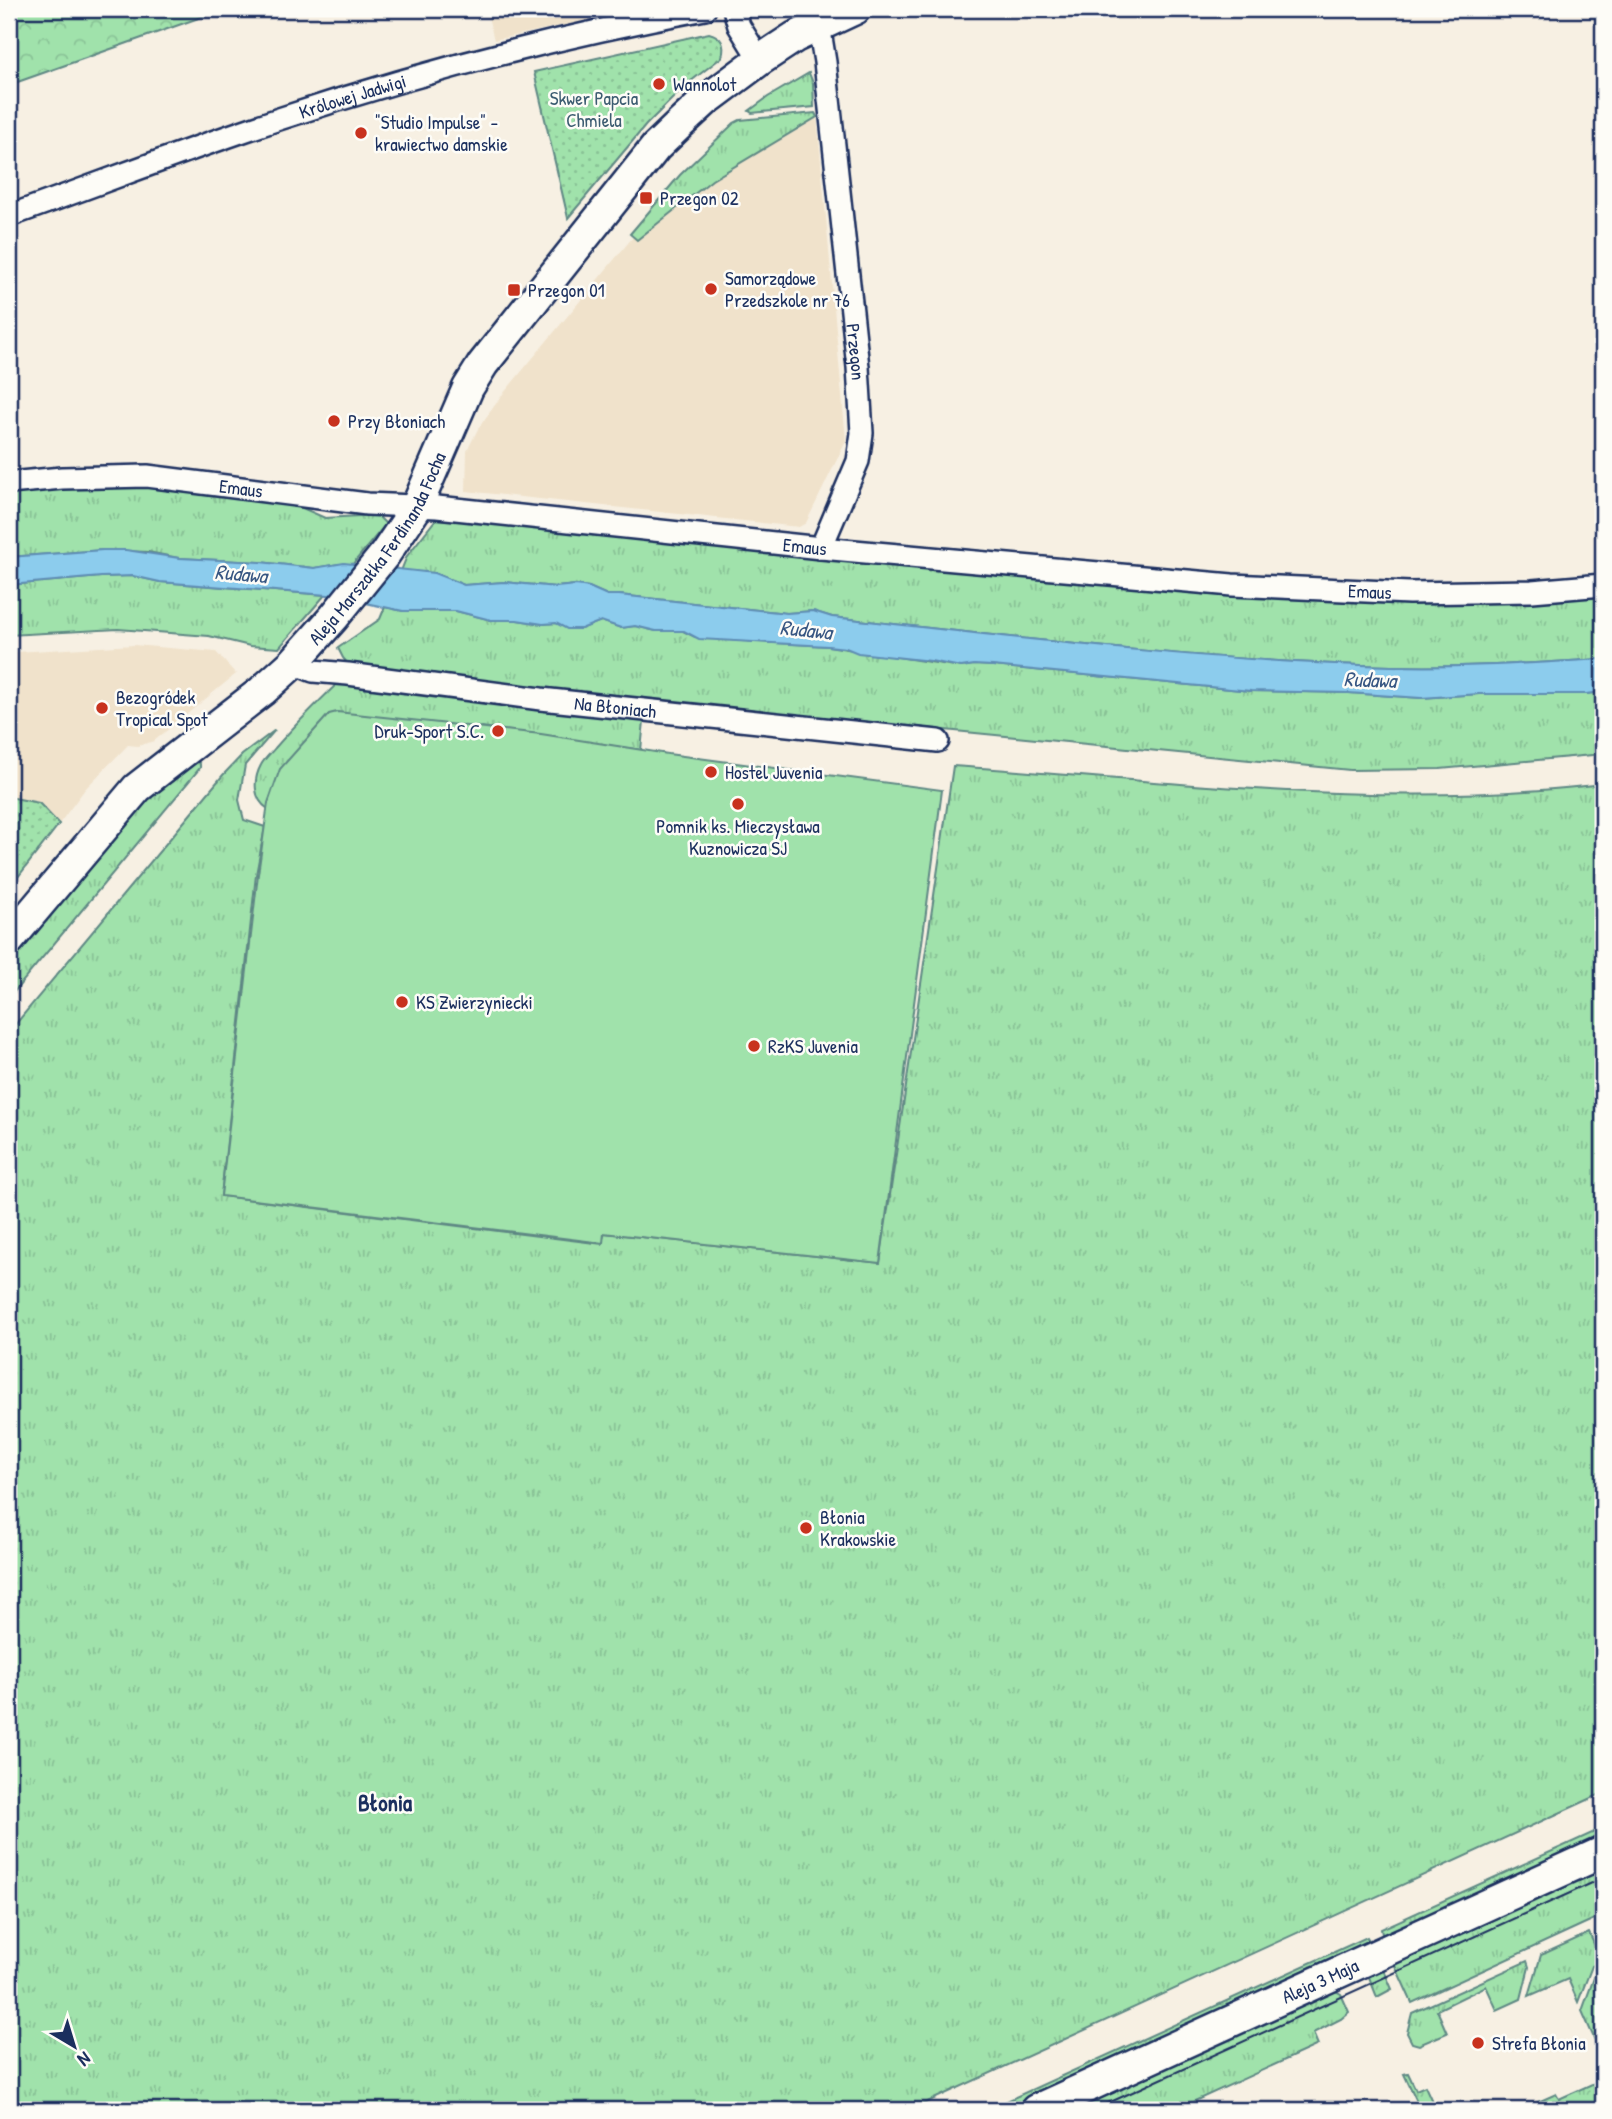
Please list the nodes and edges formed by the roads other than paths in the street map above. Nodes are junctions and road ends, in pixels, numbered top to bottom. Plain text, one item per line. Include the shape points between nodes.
1 (705, 9) edge
2 (734, 9) edge
3 (855, 9) edge
4 (819, 25) junction
5 (760, 60) junction
6 (9, 216) edge
7 (9, 483) edge
8 (416, 508) junction
9 (821, 548) junction
10 (1603, 585) edge
11 (293, 663) junction
12 (938, 741) dead end
13 (9, 940) edge
14 (1603, 1852) edge
15 (1036, 2110) edge

1 - 6 street, Królowej Jadwigi via 423,74 276,120
2 - 5 street
3 - 4 street
4 - 5 street
4 - 9 street, Przegon via 862,433 858,460
5 - 8 street, Aleja Marszałka Ferdinanda Focha via 705,101 656,147 500,341 468,388
7 - 8 street, Emaus via 147,476
8 - 9 street, Emaus
8 - 11 street, Aleja Marszałka Ferdinanda Focha via 385,554
9 - 10 street, Emaus via 1287,588 1409,593
11 - 12 street, Na Błoniach via 313,671 541,699
11 - 13 street, Aleja Marszałka Ferdinanda Focha via 137,788
14 - 15 street, Aleja 3 Maja

